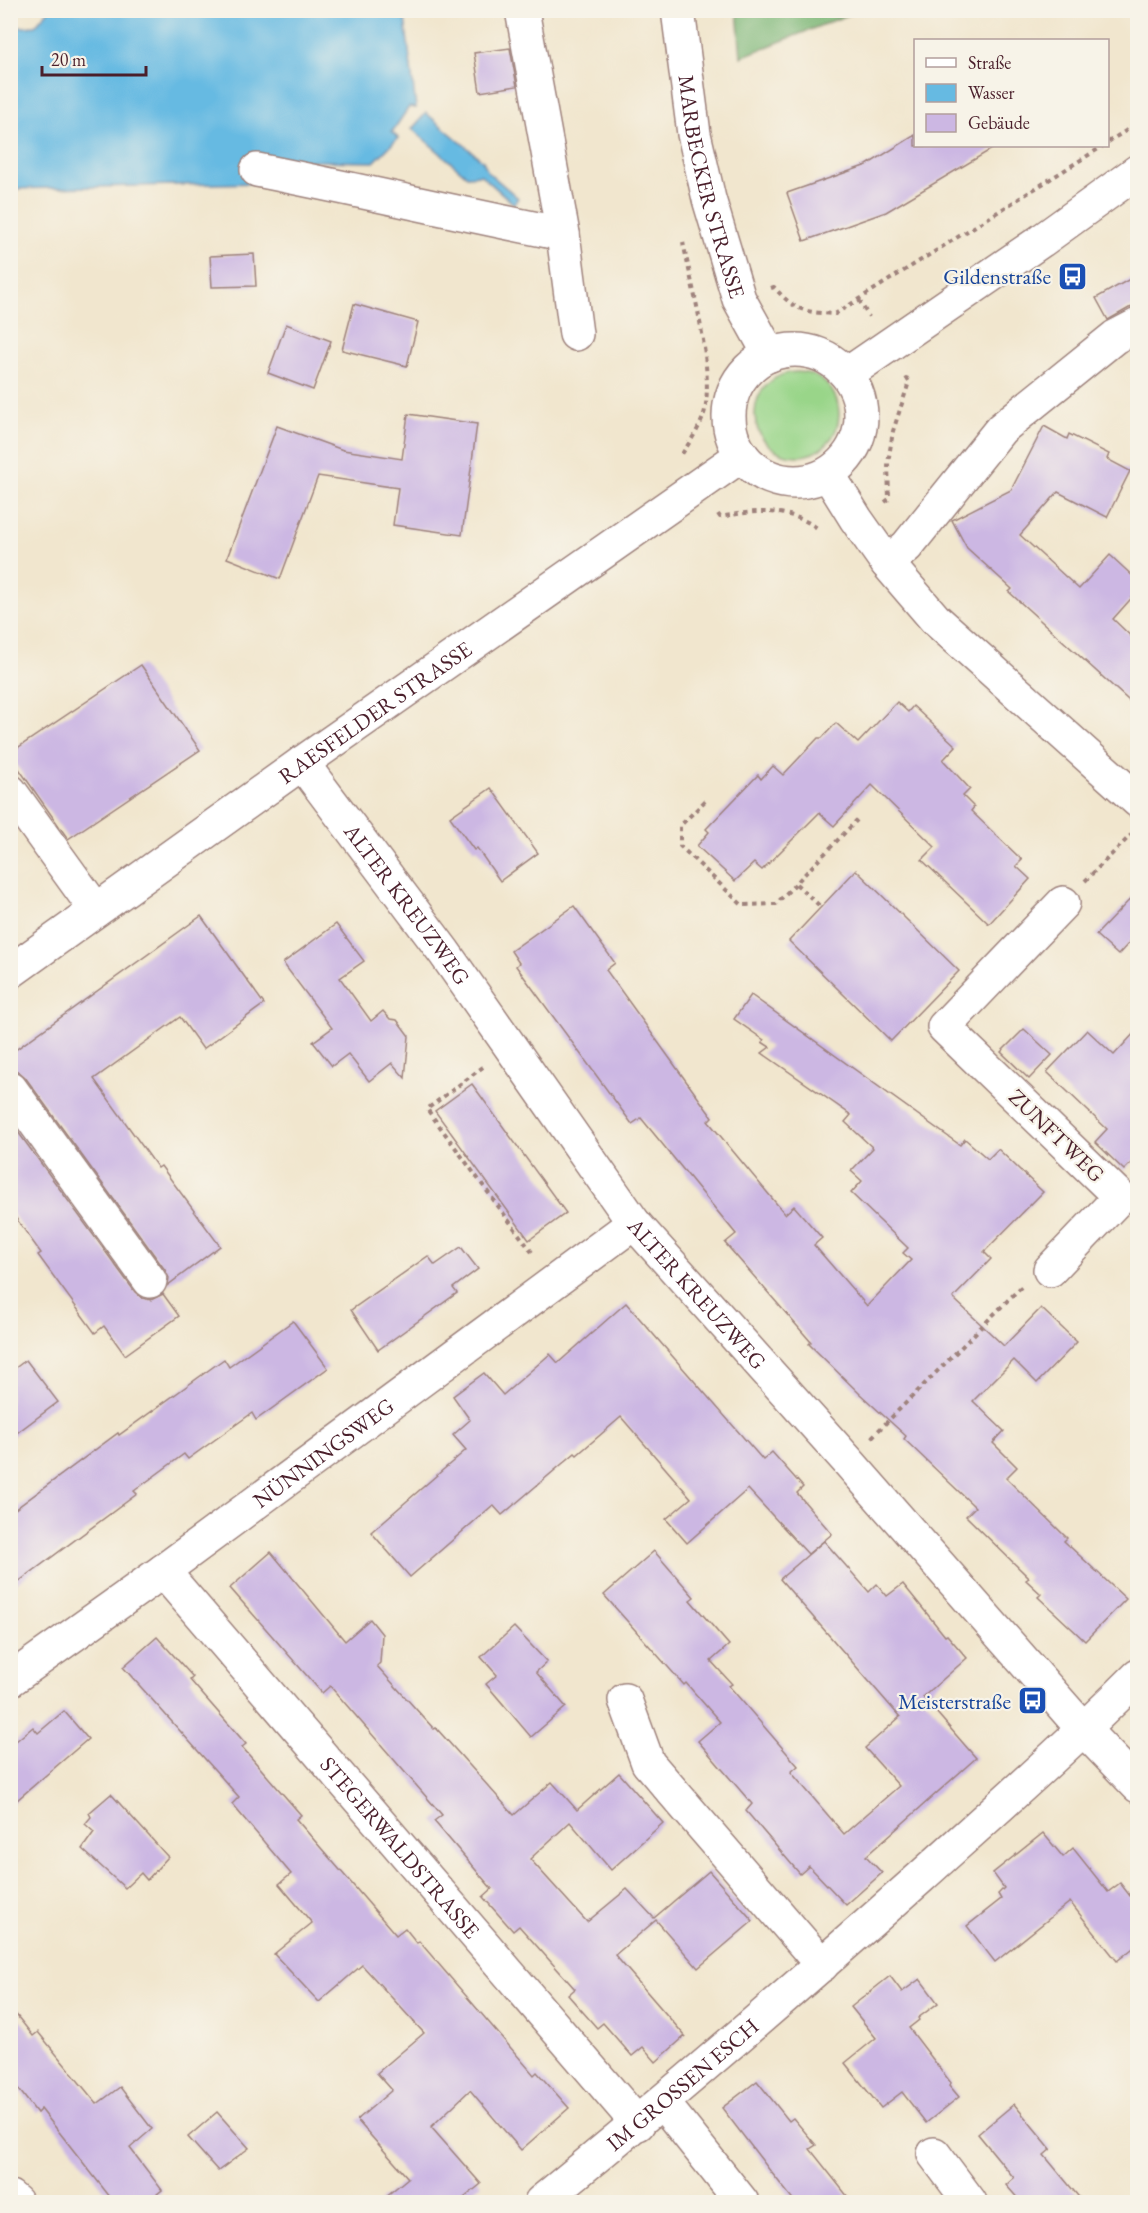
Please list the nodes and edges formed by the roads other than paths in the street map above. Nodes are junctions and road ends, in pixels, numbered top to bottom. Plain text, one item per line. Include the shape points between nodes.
1 (522, 10) edge
2 (678, 10) edge
3 (257, 170) dead end
4 (1137, 171) edge
5 (563, 234) junction
6 (1137, 325) edge
7 (576, 334) dead end
8 (770, 355) junction
9 (846, 374) junction
10 (742, 455) junction
11 (828, 474) junction
12 (887, 563) junction
13 (302, 763) junction
14 (10, 791) edge
15 (1137, 801) edge
16 (1063, 903) road end
17 (96, 910) junction
18 (10, 972) edge
19 (10, 1088) edge
20 (634, 1223) junction
21 (1050, 1270) road end
22 (150, 1281) dead end
23 (163, 1571) junction
24 (1137, 1676) edge
25 (10, 1680) edge
26 (625, 1700) dead end
27 (1084, 1730) junction
28 (1137, 1786) edge
29 (822, 1965) junction
30 (663, 2103) junction
31 (638, 2124) junction
32 (934, 2154) dead end
33 (10, 2197) edge
34 (16, 2202) edge
35 (541, 2202) edge
36 (742, 2202) edge
37 (970, 2202) edge

1 - 5 street
2 - 8 street, MARBECKER STRASSE via 694,134 709,199 739,299
3 - 5 street
4 - 9 street
5 - 7 street
6 - 12 street via 1115,337 1001,429 907,546
8 - 9 street via 794,350 817,353
8 - 10 street via 741,377 731,398 729,421
9 - 11 street via 857,392 862,414 855,446
10 - 11 street via 765,475 788,482
10 - 13 street, RAESFELDER STRASSE
11 - 12 street
12 - 15 street via 935,619
13 - 17 street, RAESFELDER STRASSE
13 - 20 street, ALTER KREUZWEG via 444,952
14 - 17 street
16 - 21 street, ZUNFTWEG via 944,1027 1120,1197
17 - 18 street, RAESFELDER STRASSE
19 - 22 street
20 - 23 street, NÜNNINGSWEG
20 - 27 street, ALTER KREUZWEG
23 - 25 street, NÜNNINGSWEG
23 - 31 street, STEGERWALDSTRASSE
24 - 27 street
26 - 29 street via 648,1763
27 - 28 street, ALTER KREUZWEG
27 - 29 street, IM GROSSEN ESCH
29 - 30 street, IM GROSSEN ESCH
30 - 31 street, IM GROSSEN ESCH
30 - 36 street
31 - 35 street, IM GROSSEN ESCH
32 - 37 street
33 - 34 street

